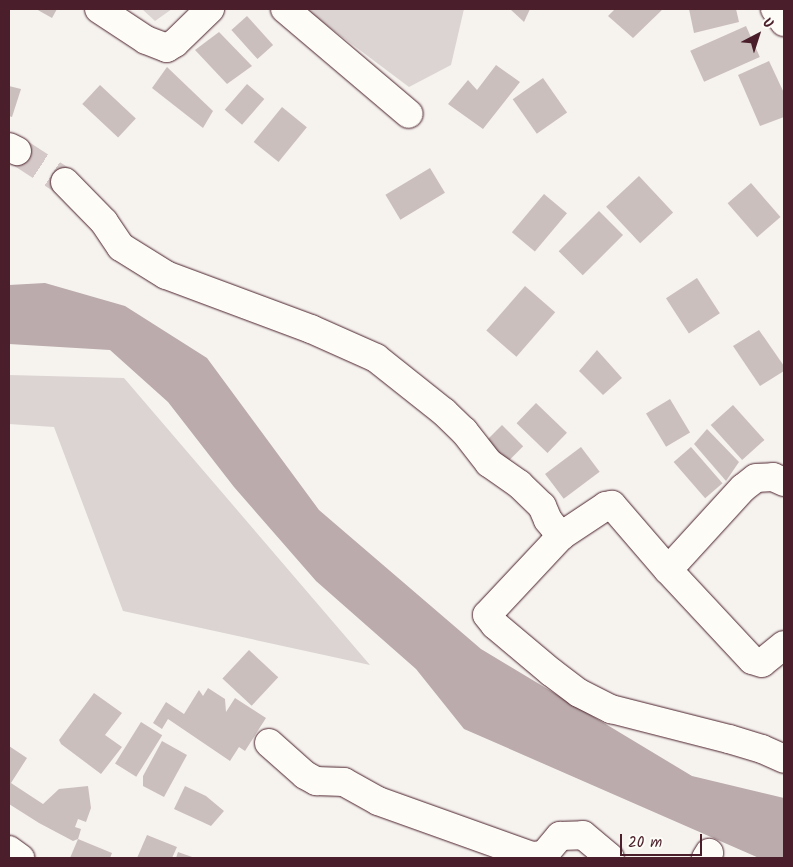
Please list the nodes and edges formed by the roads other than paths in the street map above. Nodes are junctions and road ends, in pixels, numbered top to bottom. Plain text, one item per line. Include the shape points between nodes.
1 (99, 9) edge
2 (210, 9) edge
3 (285, 9) edge
4 (775, 9) edge
5 (784, 22) edge
6 (410, 114) dead end
7 (65, 182) tunnel mouth
8 (784, 482) edge
9 (560, 536) junction
10 (668, 570) junction
11 (784, 645) edge
12 (269, 743) dead end
13 (784, 759) edge
14 (9, 850) edge
15 (20, 858) edge
16 (610, 858) edge

1 - 2 street via 146,40 167,48
3 - 6 street
4 - 5 street
7 - 9 street via 104,222 121,247 166,274 311,329 376,358 444,412 489,463 519,484 542,506
8 - 10 street via 773,476 756,478
9 - 10 street via 612,505
9 - 13 street via 489,612 489,620 494,625 579,694 611,709 729,739
10 - 11 street via 752,660 762,663
12 - 16 street via 316,781 344,782 378,801 532,856 544,855 560,836 583,835
14 - 15 street

